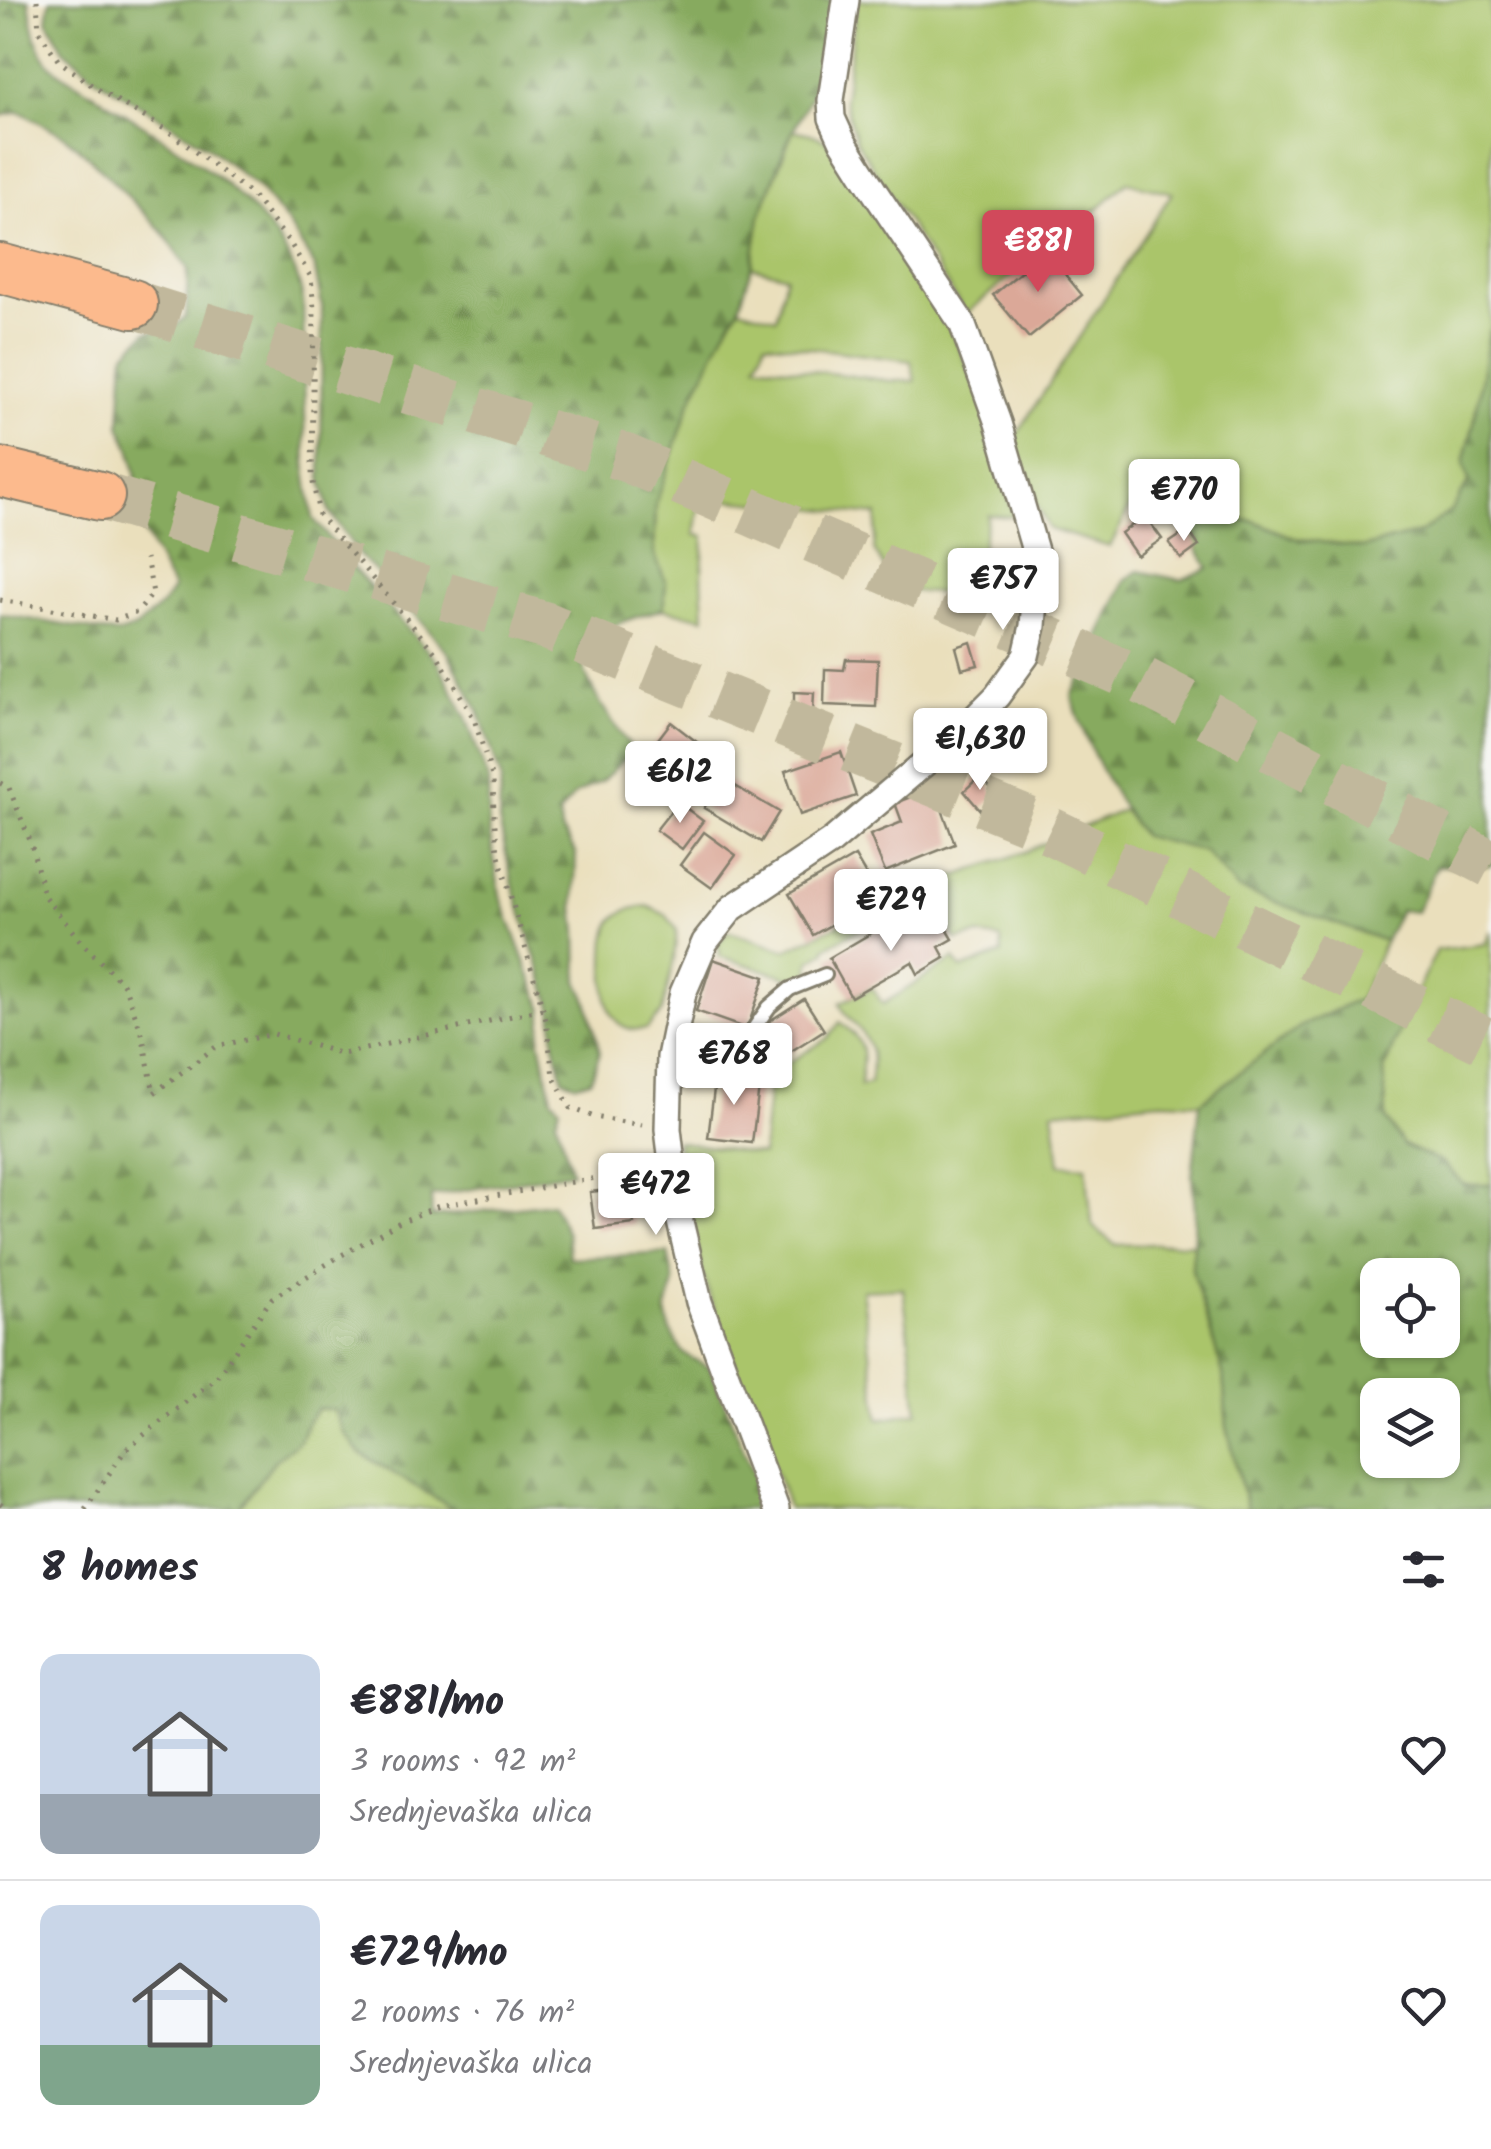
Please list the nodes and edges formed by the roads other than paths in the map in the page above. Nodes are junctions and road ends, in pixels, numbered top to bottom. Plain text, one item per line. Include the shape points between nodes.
1 (846, 0) edge
2 (0, 268) edge
3 (134, 304) tunnel mouth
4 (0, 472) edge
5 (100, 496) tunnel mouth
6 (825, 976) dead end
7 (670, 1057) junction
8 (776, 1509) edge

1 - 7 street via 832,118 962,323 1038,561 1033,626 1026,656 959,734 832,841 732,908 705,942 683,993
2 - 3 highway
4 - 5 highway
6 - 7 lane via 790,990 750,1034 717,1050
7 - 8 street via 668,1129 678,1213 699,1302

